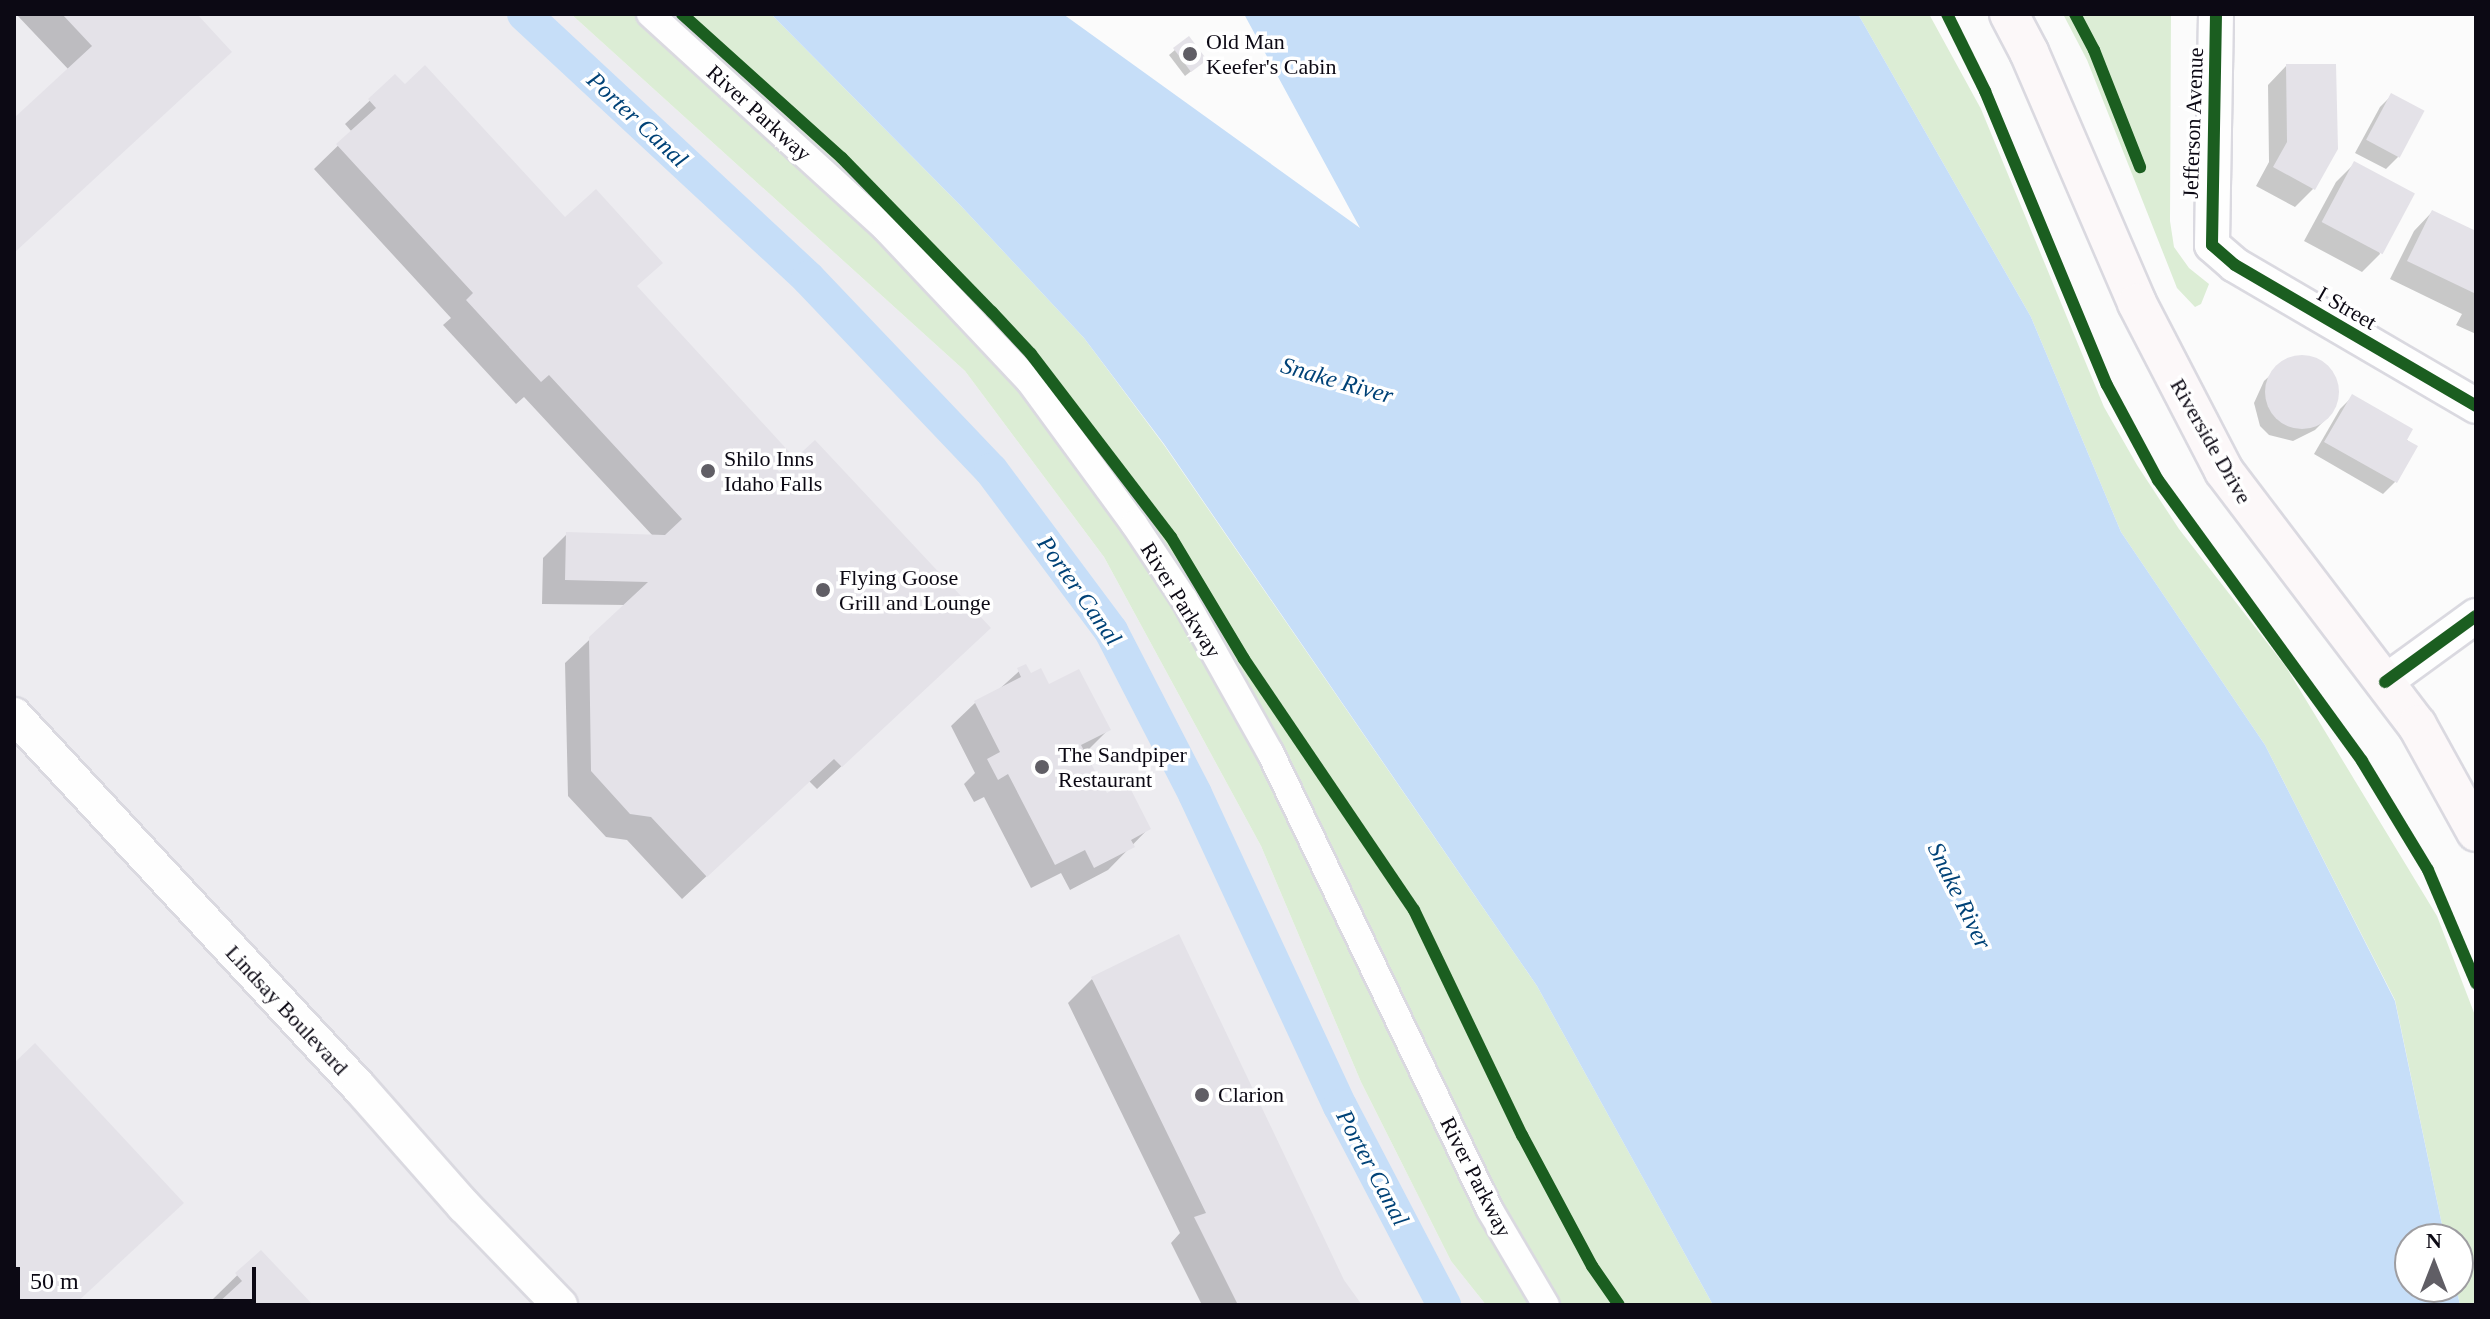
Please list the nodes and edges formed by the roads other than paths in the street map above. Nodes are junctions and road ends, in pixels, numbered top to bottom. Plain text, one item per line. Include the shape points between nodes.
1 (650, 14) edge
2 (2009, 14) edge
3 (2216, 14) edge
4 (2210, 233) joint
5 (2476, 406) edge
6 (2476, 616) edge
7 (2385, 682) junction
8 (14, 715) edge
9 (2476, 832) edge
10 (560, 1305) edge
11 (1546, 1305) edge

1 - 11 street, River Parkway via 885,228 1030,382 1134,524 1184,599 1270,752 1490,1210
2 - 7 main road, Riverside Drive via 2137,303 2224,471
3 - 4 street, Jefferson Avenue
4 - 5 street, I Street via 2212,245 2229,261
6 - 7 street
7 - 9 main road, Riverside Drive via 2417,725
8 - 10 street, Lindsay Boulevard

